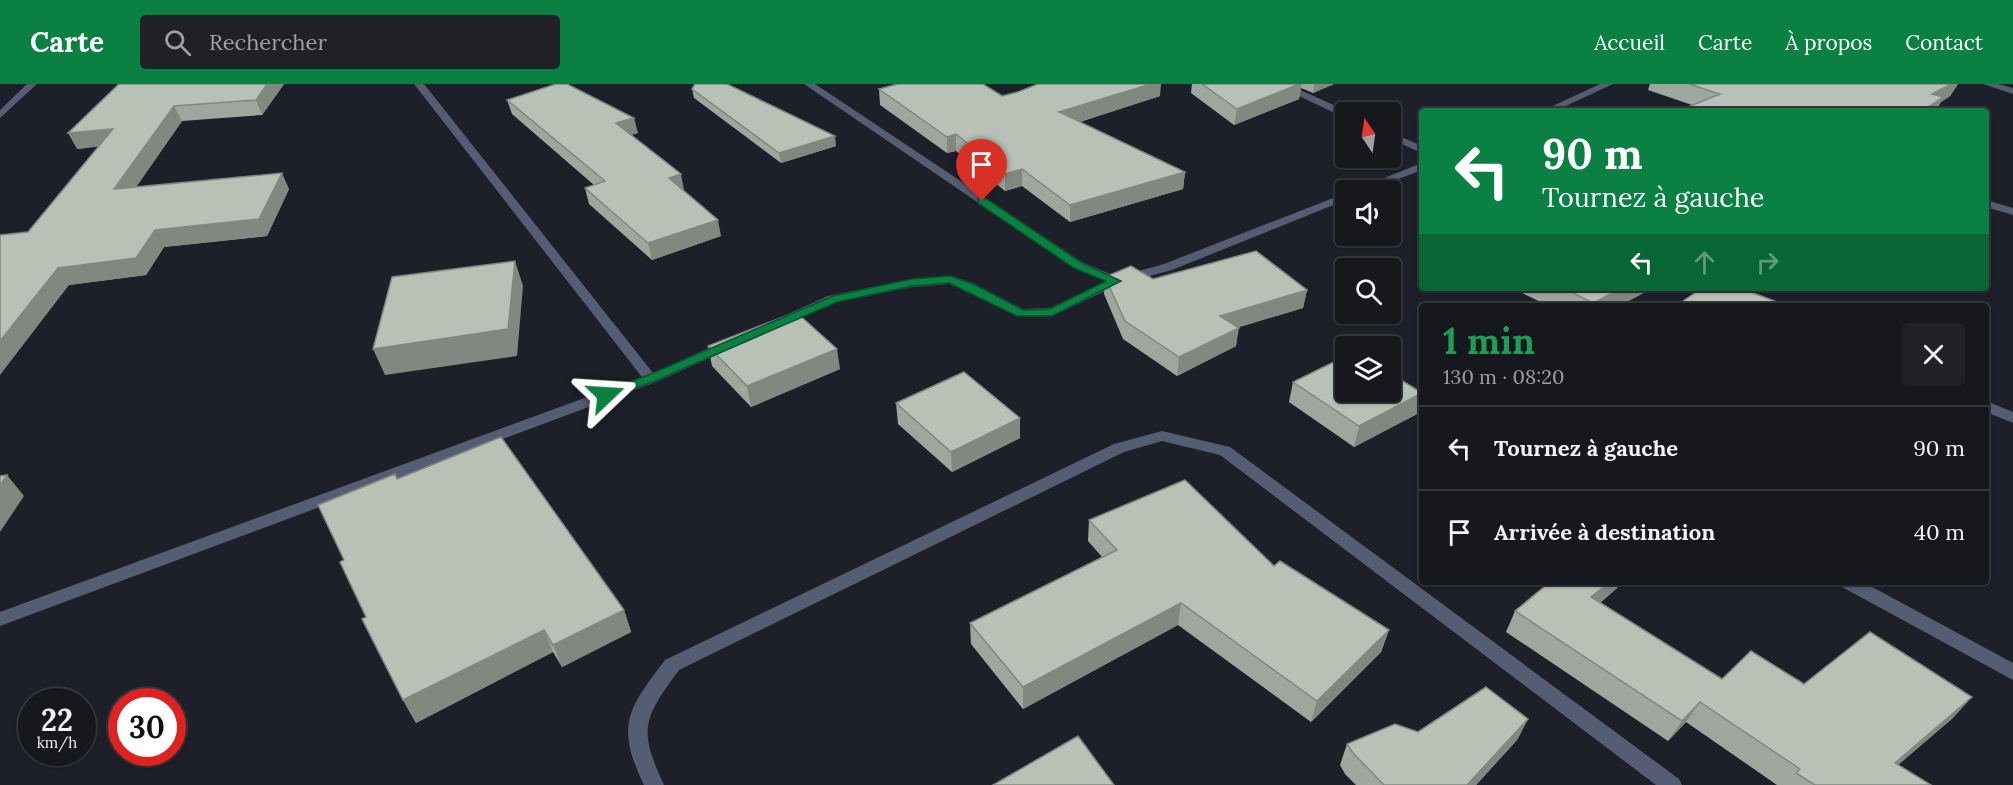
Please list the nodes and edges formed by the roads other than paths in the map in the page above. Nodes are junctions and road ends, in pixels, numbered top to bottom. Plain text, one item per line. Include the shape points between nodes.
1 (32, 84) edge
2 (418, 84) edge
3 (809, 84) edge
4 (1279, 84) edge
5 (1608, 84) edge
6 (1988, 84) edge
7 (2013, 91) edge
8 (1554, 108) edge
9 (1335, 110) edge
10 (0, 115) edge
11 (1401, 140) edge
12 (1419, 149) edge
13 (1419, 167) edge
14 (1386, 180) edge
15 (1335, 200) edge
16 (1989, 204) edge
17 (2013, 212) edge
18 (1116, 281) junction
19 (769, 327) edge
20 (737, 341) edge
21 (651, 379) junction
22 (1989, 407) edge
23 (2013, 418) edge
24 (1854, 585) edge
25 (0, 619) edge
26 (2013, 672) edge
27 (654, 785) edge
28 (1672, 785) edge

1 - 10 street
2 - 21 street
3 - 18 street via 1078,265
4 - 9 street
5 - 8 street
6 - 7 street
11 - 12 street
13 - 14 street
15 - 18 street via 1168,267
16 - 17 street
18 - 19 street via 1052,312 1021,313 950,280 912,283 833,299
20 - 21 street
21 - 25 street
22 - 23 street
24 - 26 street
27 - 28 street via 635,738 642,705 672,665 1119,448 1162,436 1225,451

